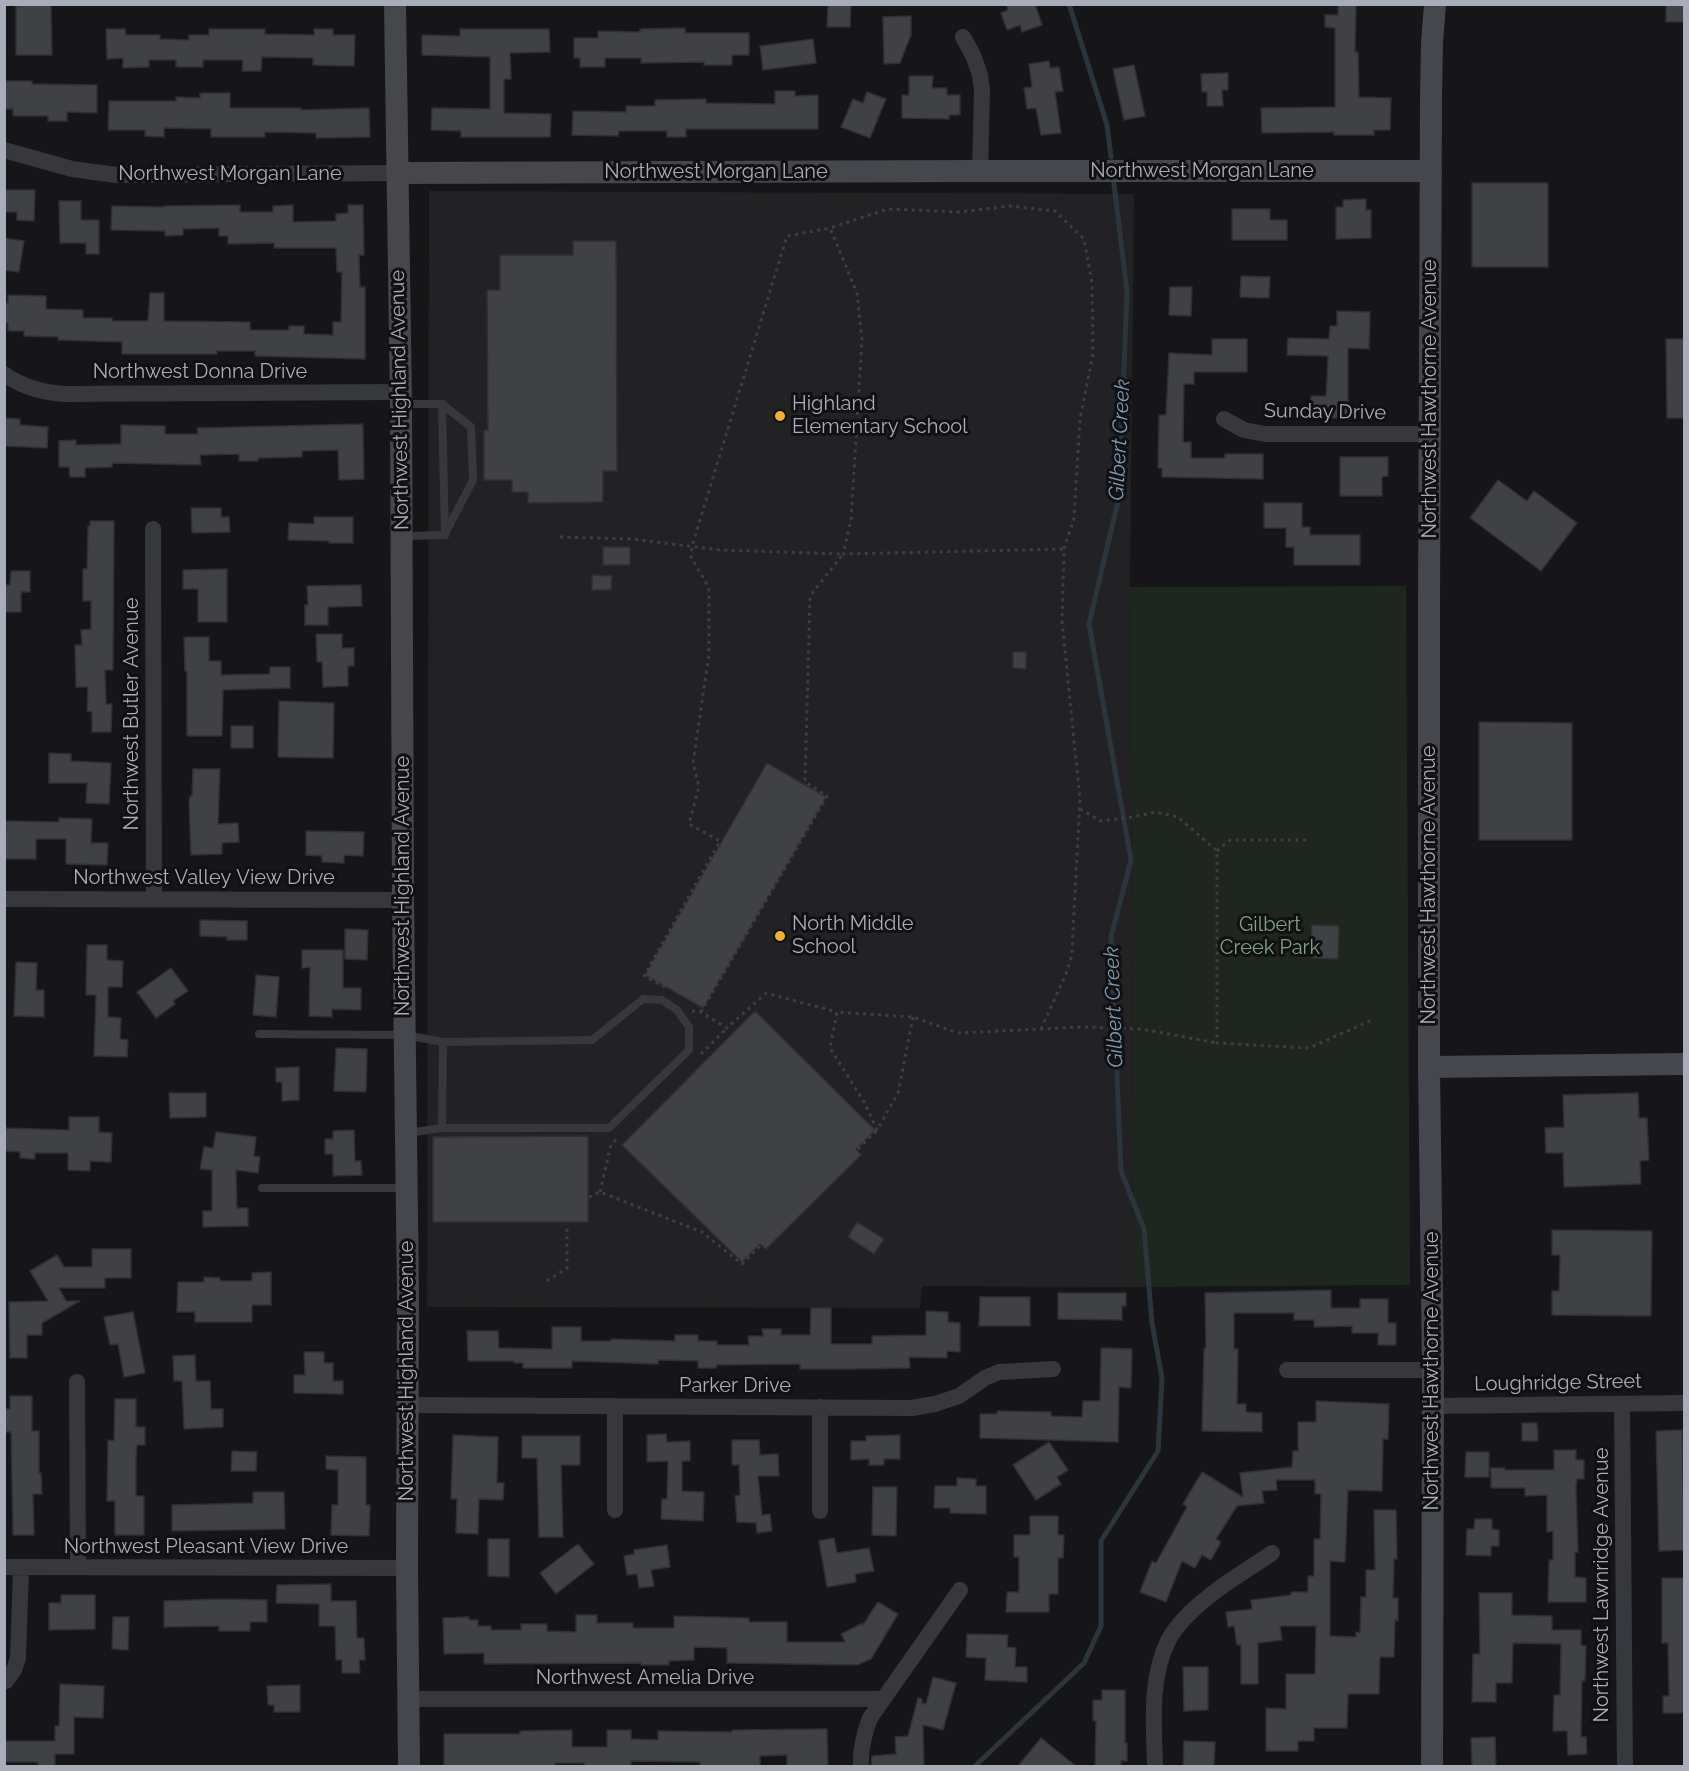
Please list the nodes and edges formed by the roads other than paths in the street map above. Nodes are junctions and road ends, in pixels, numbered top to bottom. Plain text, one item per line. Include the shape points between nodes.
1 (396, 4) edge
2 (1435, 4) edge
3 (963, 37) dead end
4 (4, 150) edge
5 (980, 171) junction
6 (1431, 171) junction
7 (397, 173) junction
8 (4, 374) edge
9 (400, 398) junction
10 (442, 404) junction
11 (1224, 419) dead end
12 (1429, 434) junction
13 (153, 529) dead end
14 (445, 535) junction
15 (401, 536) junction
16 (4, 899) edge
17 (154, 899) junction
18 (403, 900) junction
19 (259, 1034) dead end
20 (405, 1035) junction
21 (443, 1042) junction
22 (1684, 1064) edge
23 (1429, 1067) junction
24 (442, 1128) junction
25 (406, 1133) junction
26 (262, 1188) dead end
27 (407, 1188) junction
28 (1053, 1369) dead end
29 (1287, 1370) dead end
30 (1433, 1370) junction
31 (77, 1382) dead end
32 (1684, 1403) edge
33 (1622, 1404) junction
34 (408, 1405) junction
35 (615, 1406) junction
36 (1432, 1406) junction
37 (820, 1407) junction
38 (615, 1510) dead end
39 (820, 1511) dead end
40 (1272, 1553) dead end
41 (78, 1567) junction
42 (13, 1568) edge
43 (407, 1568) junction
44 (960, 1590) dead end
45 (6, 1681) edge
46 (409, 1699) junction
47 (882, 1699) junction
48 (409, 1767) edge
49 (861, 1767) edge
50 (1155, 1767) edge
51 (1432, 1767) edge
52 (1625, 1767) edge

1 - 7 street, Northwest Highland Avenue
2 - 6 street, Northwest Hawthorne Avenue
3 - 5 street via 973,55 982,90
4 - 7 street, Northwest Morgan Lane via 72,169 116,175
5 - 6 street, Northwest Morgan Lane
5 - 7 street, Northwest Morgan Lane
6 - 12 street, Northwest Hawthorne Avenue
7 - 9 street, Northwest Highland Avenue
8 - 9 street, Northwest Donna Drive via 40,391 63,394
9 - 10 lane
9 - 15 street, Northwest Highland Avenue
10 - 14 lane
10 - 14 lane via 471,427 473,480
11 - 12 street, Sunday Drive via 1244,430 1265,434
12 - 23 street, Northwest Hawthorne Avenue
13 - 17 street, Northwest Butler Avenue
14 - 15 lane
15 - 18 street, Northwest Highland Avenue
16 - 17 street, Northwest Valley View Drive
17 - 18 street, Northwest Valley View Drive
18 - 20 street, Northwest Highland Avenue
19 - 20 lane
20 - 21 lane
20 - 25 street, Northwest Highland Avenue
21 - 24 lane
21 - 24 lane via 592,1040 643,999 662,1000 677,1010 689,1027 689,1050 609,1128
22 - 23 street
23 - 30 street, Northwest Hawthorne Avenue
24 - 25 lane
25 - 27 street, Northwest Highland Avenue
26 - 27 lane
27 - 34 street, Northwest Highland Avenue
28 - 37 street, Parker Drive via 999,1372 959,1396 912,1408
29 - 30 street
30 - 36 street, Northwest Hawthorne Avenue
31 - 41 street
32 - 33 street, Loughridge Street
33 - 36 street, Loughridge Street
33 - 52 street, Northwest Lawnridge Avenue
34 - 35 street, Parker Drive
34 - 43 street, Northwest Highland Avenue
35 - 37 street, Parker Drive
35 - 38 street
36 - 51 street, Northwest Hawthorne Avenue
37 - 39 street
40 - 50 street via 1208,1596 1170,1638 1158,1670
41 - 42 street, Northwest Pleasant View Drive
41 - 43 street, Northwest Pleasant View Drive
42 - 45 street via 18,1658
43 - 46 street, Northwest Highland Avenue
44 - 47 street
46 - 47 street, Northwest Amelia Drive
46 - 48 street, Northwest Highland Avenue
47 - 49 street via 863,1736

